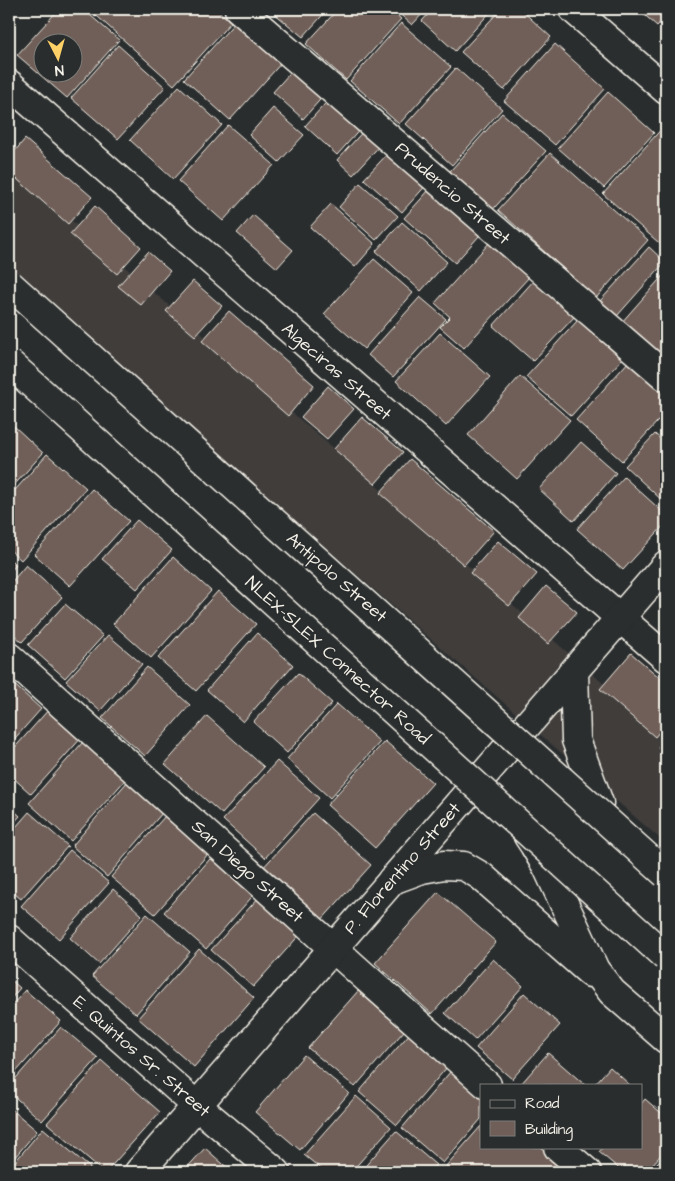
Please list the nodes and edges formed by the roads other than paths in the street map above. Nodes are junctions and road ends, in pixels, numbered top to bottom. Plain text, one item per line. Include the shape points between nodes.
1 (239, 9) edge
2 (573, 9) edge
3 (9, 84) edge
4 (666, 90) edge
5 (9, 284) edge
6 (9, 292) edge
7 (9, 363) edge
8 (666, 377) edge
9 (9, 379) edge
10 (666, 565) edge
11 (620, 618) junction
12 (9, 657) edge
13 (666, 658) edge
14 (574, 671) junction
15 (519, 734) junction
16 (477, 782) junction
17 (598, 803) junction
18 (666, 862) edge
19 (666, 874) edge
20 (392, 880) junction
21 (9, 939) edge
22 (333, 948) junction
23 (666, 957) edge
24 (612, 992) junction
25 (666, 1039) edge
26 (487, 1084) edge
27 (196, 1106) junction
28 (559, 1148) edge
29 (139, 1172) edge
30 (276, 1172) edge
31 (587, 1172) edge

1 - 8 main road, Prudencio Street
2 - 4 main road
3 - 11 main road, Algeciras Street
5 - 19 main road, bridge
6 - 15 main road, Antipolo Street
7 - 23 main road, NLEX-SLEX Connector Road, bridge
9 - 16 main road
10 - 11 main road, P. Florentino Street
11 - 13 main road, Algeciras Street
11 - 14 main road, P. Florentino Street
12 - 22 main road, San Diego Street
14 - 15 main road, P. Florentino Street
14 - 17 main road via 576,740
15 - 16 main road, P. Florentino Street
15 - 17 main road, Antipolo Street
16 - 20 main road, P. Florentino Street
16 - 24 main road via 534,845 595,970
17 - 18 main road, Antipolo Street
20 - 22 main road, P. Florentino Street
20 - 24 main road via 422,869 464,866 481,876
21 - 27 main road, E. Quintos Sr. Street
22 - 26 main road, San Diego Street
22 - 27 main road, P. Florentino Street
24 - 25 main road
27 - 29 main road, P. Florentino Street
27 - 30 main road, E. Quintos Sr. Street
28 - 31 main road

